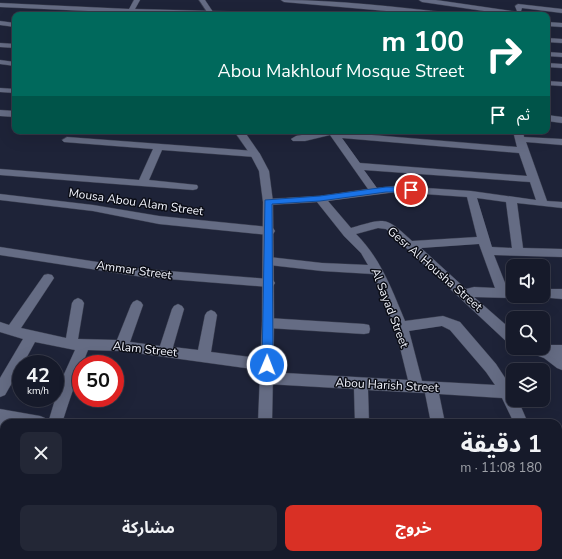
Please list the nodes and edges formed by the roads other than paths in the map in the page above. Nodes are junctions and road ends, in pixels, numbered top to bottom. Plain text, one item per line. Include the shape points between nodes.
1 (38, 0) edge
2 (63, 0) edge
3 (137, 0) edge
4 (202, 0) edge
5 (284, 0) edge
6 (423, 0) edge
7 (455, 2) edge
8 (353, 3) edge
9 (0, 5) edge
10 (32, 6) junction
11 (55, 8) junction
12 (131, 11) junction
13 (420, 11) junction
14 (158, 12) edge
15 (210, 12) edge
16 (428, 12) edge
17 (511, 12) edge
18 (521, 12) edge
19 (562, 12) edge
20 (0, 23) edge
21 (550, 24) edge
22 (12, 25) edge
23 (562, 25) edge
24 (550, 40) edge
25 (562, 41) edge
26 (0, 44) edge
27 (12, 46) edge
28 (550, 54) edge
29 (562, 55) edge
30 (0, 62) edge
31 (12, 64) edge
32 (550, 65) edge
33 (562, 66) edge
34 (550, 83) edge
35 (562, 84) edge
36 (0, 90) edge
37 (12, 91) edge
38 (0, 113) edge
39 (12, 114) edge
40 (550, 118) edge
41 (562, 120) edge
42 (241, 134) edge
43 (324, 134) edge
44 (334, 134) edge
45 (342, 134) edge
46 (427, 134) edge
47 (296, 139) dead end
48 (67, 140) dead end
49 (521, 142) edge
50 (562, 142) edge
51 (428, 143) junction
52 (159, 147) junction
53 (562, 150) edge
54 (255, 154) junction
55 (356, 166) junction
56 (0, 172) edge
57 (532, 180) junction
58 (143, 183) junction
59 (193, 187) dead end
60 (374, 191) junction
61 (471, 194) junction
62 (0, 197) edge
63 (320, 198) junction
64 (511, 199) junction
65 (268, 202) junction
66 (543, 204) junction
67 (562, 205) edge
68 (269, 231) junction
69 (348, 233) junction
70 (410, 245) junction
71 (486, 246) junction
72 (0, 251) edge
73 (518, 252) junction
74 (562, 253) edge
75 (269, 261) junction
76 (377, 270) junction
77 (48, 278) dead end
78 (269, 283) junction
79 (506, 289) edge
80 (506, 293) edge
81 (465, 294) junction
82 (550, 294) edge
83 (562, 294) edge
84 (78, 303) dead end
85 (137, 305) dead end
86 (178, 309) dead end
87 (211, 315) dead end
88 (268, 323) junction
89 (400, 327) junction
90 (6, 329) edge
91 (364, 329) dead end
92 (506, 332) edge
93 (32, 336) junction
94 (77, 345) junction
95 (122, 346) junction
96 (550, 350) edge
97 (562, 350) edge
98 (165, 351) junction
99 (550, 355) edge
100 (204, 356) junction
101 (562, 364) edge
102 (267, 372) junction
103 (361, 384) junction
104 (424, 388) junction
105 (506, 390) edge
106 (0, 391) edge
107 (506, 392) edge
108 (514, 407) edge
109 (56, 419) edge
110 (265, 419) edge
111 (362, 419) edge
112 (436, 419) edge
113 (519, 419) edge

1 - 10 street
2 - 11 street
3 - 12 street
4 - 15 street
5 - 8 street
6 - 7 street
6 - 13 street
7 - 17 street
8 - 13 street
9 - 10 street
10 - 11 street
11 - 12 street
12 - 14 street
13 - 16 street
18 - 19 street via 518,6
20 - 22 street
21 - 23 street
24 - 25 street
26 - 27 street
28 - 29 street
30 - 31 street
32 - 33 street
34 - 35 street
36 - 37 street
38 - 39 street
40 - 41 street
42 - 54 street
43 - 47 street via 308,139
44 - 55 street
45 - 51 street
46 - 51 street
48 - 52 street
49 - 50 street
49 - 51 street
49 - 53 street
49 - 57 street
52 - 54 street
52 - 58 street
54 - 65 street via 265,173
55 - 57 street
55 - 60 street
56 - 58 street
57 - 66 street
58 - 59 street
60 - 61 street via 411,190
60 - 63 street
61 - 64 street
61 - 71 street
62 - 68 street, Mousa Abou Alam Street via 93,208 159,220
63 - 65 street
63 - 69 street, Al Sayad Street
64 - 66 street
64 - 73 street
65 - 68 street
66 - 67 street
68 - 75 street
69 - 70 street, Gesr Al Housha Street via 382,224 391,228
69 - 76 street, Al Sayad Street via 364,250
70 - 71 street
70 - 81 street, Gesr Al Housha Street
71 - 73 street
71 - 79 street
72 - 78 street, Ammar Street via 143,273
73 - 74 street
75 - 76 street
75 - 78 street
76 - 89 street, Al Sayad Street
77 - 90 street
78 - 88 street
80 - 81 street
81 - 92 street, Gesr Al Housha Street
82 - 83 street
84 - 94 street
85 - 95 street
86 - 98 street
87 - 100 street
88 - 91 street
88 - 102 street
89 - 104 street, Al Sayad Street
89 - 105 street via 443,321 455,326 491,368
90 - 93 street, Alam Street
93 - 94 street, Alam Street
93 - 106 street
94 - 95 street, Alam Street
94 - 109 street
95 - 98 street, Alam Street
96 - 97 street
98 - 100 street, Alam Street
99 - 101 street
100 - 102 street, Alam Street
102 - 103 street, Abou Harish Street
102 - 110 street
103 - 104 street, Abou Harish Street
103 - 111 street
104 - 107 street, Abou Harish Street
104 - 112 street, Al Sayad Street
108 - 113 street

